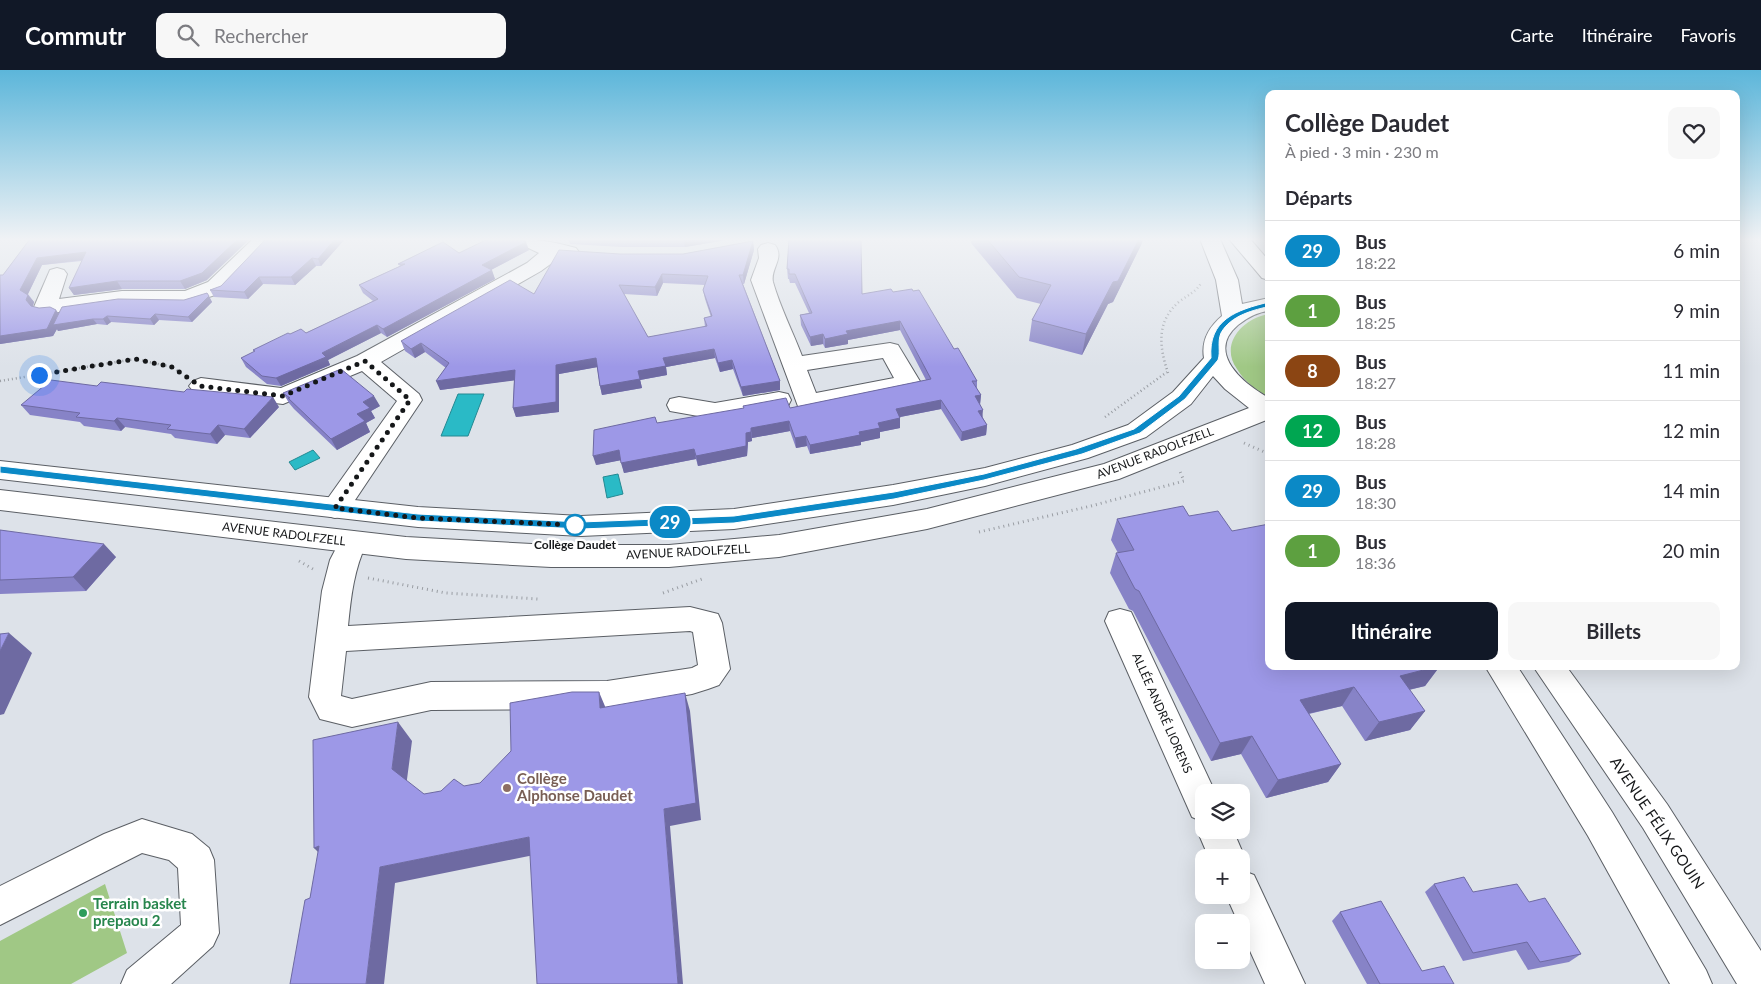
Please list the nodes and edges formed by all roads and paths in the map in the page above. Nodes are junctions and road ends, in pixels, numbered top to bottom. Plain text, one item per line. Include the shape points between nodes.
1 (54, 282) edge
2 (221, 282) edge
3 (508, 282) edge
4 (763, 282) edge
5 (1227, 282) edge
6 (1201, 284) dead end
7 (1265, 305) edge
8 (1233, 317) junction
9 (1216, 358) junction
10 (365, 361) junction
11 (794, 365) junction
12 (1167, 372) junction
13 (1169, 378) dead end
14 (0, 381) edge
15 (200, 386) joint
16 (805, 395) junction
17 (679, 406) dead end
18 (1265, 408) edge
19 (1265, 412) edge
20 (1101, 420) dead end
21 (1240, 441) dead end
22 (1265, 452) edge
23 (0, 470) edge
24 (0, 500) edge
25 (335, 508) junction
26 (353, 542) junction
27 (1120, 621) dead end
28 (331, 639) junction
29 (1503, 670) edge
30 (1551, 670) edge
31 (1195, 786) edge
32 (1248, 904) edge
33 (0, 906) edge
34 (141, 984) edge
35 (1285, 984) edge
36 (1692, 984) edge
37 (1759, 984) edge

1 - 2 main road via 45,308 122,296 188,298
3 - 10 main road
4 - 11 main road
5 - 8 main road
6 - 12 path via 1196,292 1183,299 1166,316 1160,342
7 - 8 main road
8 - 9 main road via 1218,332 1214,345
9 - 18 main road via 1222,372 1234,386
9 - 25 main road via 1182,398 1137,431 1079,452 984,477 894,495 734,520 581,526 418,518
10 - 15 main road via 283,396
10 - 25 main road via 410,400
11 - 16 main road
11 - 16 main road via 890,350 909,383 808,403
12 - 13 path
12 - 20 path
14 - 15 path via 135,359 172,367
16 - 17 main road via 715,411
19 - 26 main road, AVENUE RADOLFZELL via 1110,472 927,520 779,546 669,556 551,556
21 - 22 path
23 - 25 main road
24 - 26 main road, AVENUE RADOLFZELL
26 - 28 main road via 344,560
27 - 31 main road, ALLÉE ANDRÉ LIORENS
28 - 28 main road via 325,697 331,709 352,713 431,696 606,695 692,681 708,676 714,668 707,623 690,619
29 - 36 main road via 1600,824
30 - 37 main road, AVENUE FÉLIX GOUIN via 1655,816
32 - 35 main road
33 - 34 main road via 142,836 179,846 196,860 200,933

